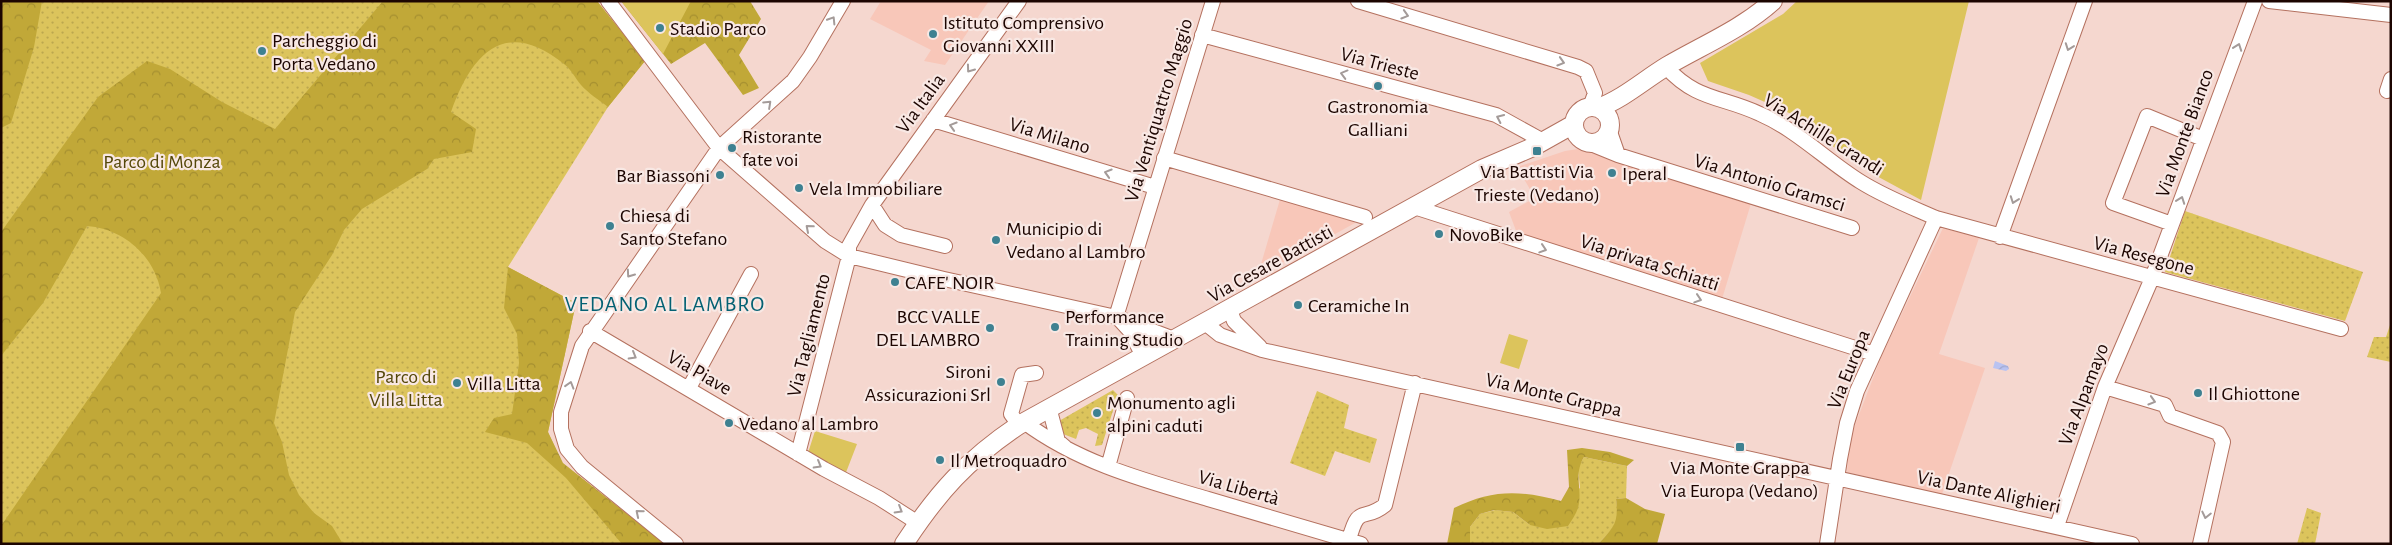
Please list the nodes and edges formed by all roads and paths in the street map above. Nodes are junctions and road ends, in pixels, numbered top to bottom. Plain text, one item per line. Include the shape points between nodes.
1 (608, 1) edge
2 (843, 1) edge
3 (1019, 1) edge
4 (1213, 1) edge
5 (1358, 1) edge
6 (1773, 1) edge
7 (2085, 1) edge
8 (2255, 1) edge
9 (2269, 1) edge
10 (2391, 15) edge
11 (1202, 35) junction
12 (1666, 67) junction
13 (1603, 110) junction
14 (933, 120) junction
15 (1581, 135) junction
16 (2204, 139) junction
17 (1538, 144) junction
18 (719, 148) junction
19 (1618, 155) junction
20 (1164, 158) junction
21 (1155, 187) junction
22 (872, 205) junction
23 (1414, 207) junction
24 (1365, 217) dead end
25 (1936, 218) junction
26 (2172, 224) junction
27 (1852, 228) dead end
28 (2000, 237) junction
29 (944, 246) dead end
30 (849, 256) junction
31 (751, 274) dead end
32 (2152, 278) junction
33 (1230, 310) junction
34 (1116, 317) junction
35 (1205, 323) junction
36 (2341, 329) dead end
37 (590, 331) junction
38 (1174, 339) junction
39 (1262, 350) junction
40 (1874, 354) junction
41 (1143, 356) junction
42 (1036, 373) dead end
43 (1415, 383) junction
44 (2105, 387) junction
45 (689, 388) junction
46 (1127, 398) dead end
47 (1049, 407) junction
48 (1021, 423) junction
49 (798, 454) junction
50 (1074, 454) junction
51 (1108, 467) junction
52 (1837, 478) junction
53 (918, 523) junction
54 (2057, 526) junction
55 (1355, 542) edge
56 (676, 544) edge
57 (904, 544) edge
58 (1827, 544) edge
59 (2132, 544) edge
60 (2200, 544) edge

1 - 18 street
18 -> 2 street via 793,80
3 -> 14 street, Via Italia
4 - 11 street, Via Ventiquattro Maggio
5 -> 13 street via 1578,67 1586,71
6 - 12 main road, Via Cesare Battisti via 1730,32
7 -> 28 street
16 -> 8 street, Via Monte Bianco
9 - 10 street
17 -> 11 street, Via Trieste via 1496,116
11 - 20 street, Via Ventiquattro Maggio
12 - 13 main road, Via Cesare Battisti
12 - 25 street, Via Achille Grandi via 1681,82 1707,97 1759,113 1861,182
13 - 15 main road, Via Cesare Battisti via 1579,113
13 - 15 main road, Via Cesare Battisti via 1602,141
13 - 19 street
21 -> 14 street, Via Milano
14 - 22 street, Via Italia
15 - 17 main road, Via Cesare Battisti
15 - 19 street, Via Antonio Gramsci
26 -> 16 street, Via Monte Bianco
16 - 26 street via 2146,116 2114,203
17 - 23 main road, Via Cesare Battisti via 1482,169
30 -> 18 street via 825,241
18 -> 37 street
19 - 27 street, Via Antonio Gramsci
20 - 21 street, Via Ventiquattro Maggio
20 - 24 street
21 - 34 street, Via Ventiquattro Maggio
22 - 29 street via 886,225 901,235
22 - 30 street, Via Italia via 849,246
23 - 33 main road, Via Cesare Battisti
23 -> 40 street, Via privata Schiatti
25 - 28 street, Via Resegone
25 - 40 street, Via Europa
26 - 32 street, Via Monte Bianco
28 - 32 street, Via Resegone
30 - 34 street
30 - 49 street, Via Tagliamento
31 - 45 street
32 - 36 street, Via Resegone
32 - 44 street, Via Alpamayo
33 - 35 main road, Via Cesare Battisti
33 - 39 street via 1234,321
34 - 38 street
34 - 41 street via 1130,331
35 - 38 main road, Via Cesare Battisti
35 - 39 street, Via Monte Grappa via 1220,335
37 -> 45 street, Via Piave
56 -> 37 street via 582,467 567,449 561,428 561,412
38 - 41 main road, Via Cesare Battisti
39 - 43 street, Via Monte Grappa
40 - 52 street, Via Europa via 1847,423
41 - 47 main road, Via Cesare Battisti
42 - 48 street via 1022,375 1014,397 1011,414
43 - 52 street, Via Monte Grappa
43 - 55 street via 1385,505 1378,511 1362,514 1354,522
44 - 54 street, Via Alpamayo
44 -> 60 street via 2165,405 2170,416 2218,433 2223,442
45 - 49 street, Via Piave
46 - 51 street
47 - 48 main road, Via Cesare Battisti
47 - 50 street, Via Libertà via 1058,441
48 - 50 street, Via Libertà
48 - 53 main road, Via Cesare Battisti via 987,446 959,472
49 -> 53 street, Via Piave via 880,498
50 - 51 street, Via Libertà
51 - 55 street, Via Libertà
52 - 54 street, Via Dante Alighieri
52 - 58 street, Via Europa
53 - 57 main road, Via Cesare Battisti
54 - 59 street, Via Dante Alighieri

